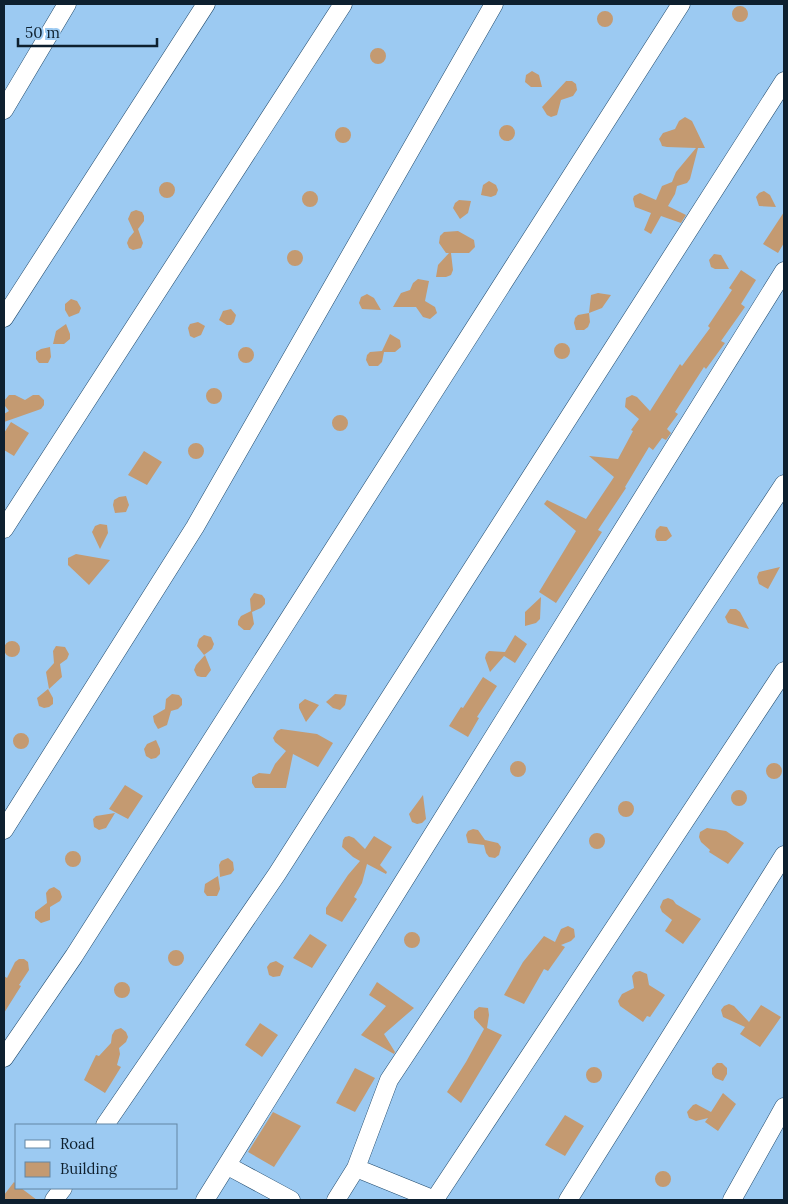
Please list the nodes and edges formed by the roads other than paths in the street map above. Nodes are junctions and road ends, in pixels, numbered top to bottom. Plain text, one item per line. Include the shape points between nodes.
1 (67, 4) edge
2 (206, 4) edge
3 (343, 4) edge
4 (494, 4) edge
5 (681, 4) edge
6 (784, 82) edge
7 (4, 110) edge
8 (784, 271) edge
9 (4, 318) edge
10 (784, 484) edge
11 (4, 529) edge
12 (784, 671) edge
13 (4, 830) edge
14 (784, 856) edge
15 (4, 1058) edge
16 (784, 1107) edge
17 (106, 1124) edge
18 (228, 1166) junction
19 (356, 1168) junction
20 (61, 1189) edge
21 (54, 1200) edge
22 (205, 1200) edge
23 (291, 1200) edge
24 (336, 1200) edge
25 (435, 1200) edge
26 (568, 1200) edge
27 (732, 1200) edge

1 - 7 street
2 - 9 street
3 - 11 street
4 - 13 street via 195,527
5 - 15 street via 74,956
6 - 17 street via 277,874
8 - 18 street
10 - 19 street via 389,1080
12 - 25 street
14 - 26 street
16 - 27 street
18 - 22 street
18 - 23 street
19 - 24 street
19 - 25 street
20 - 21 street

